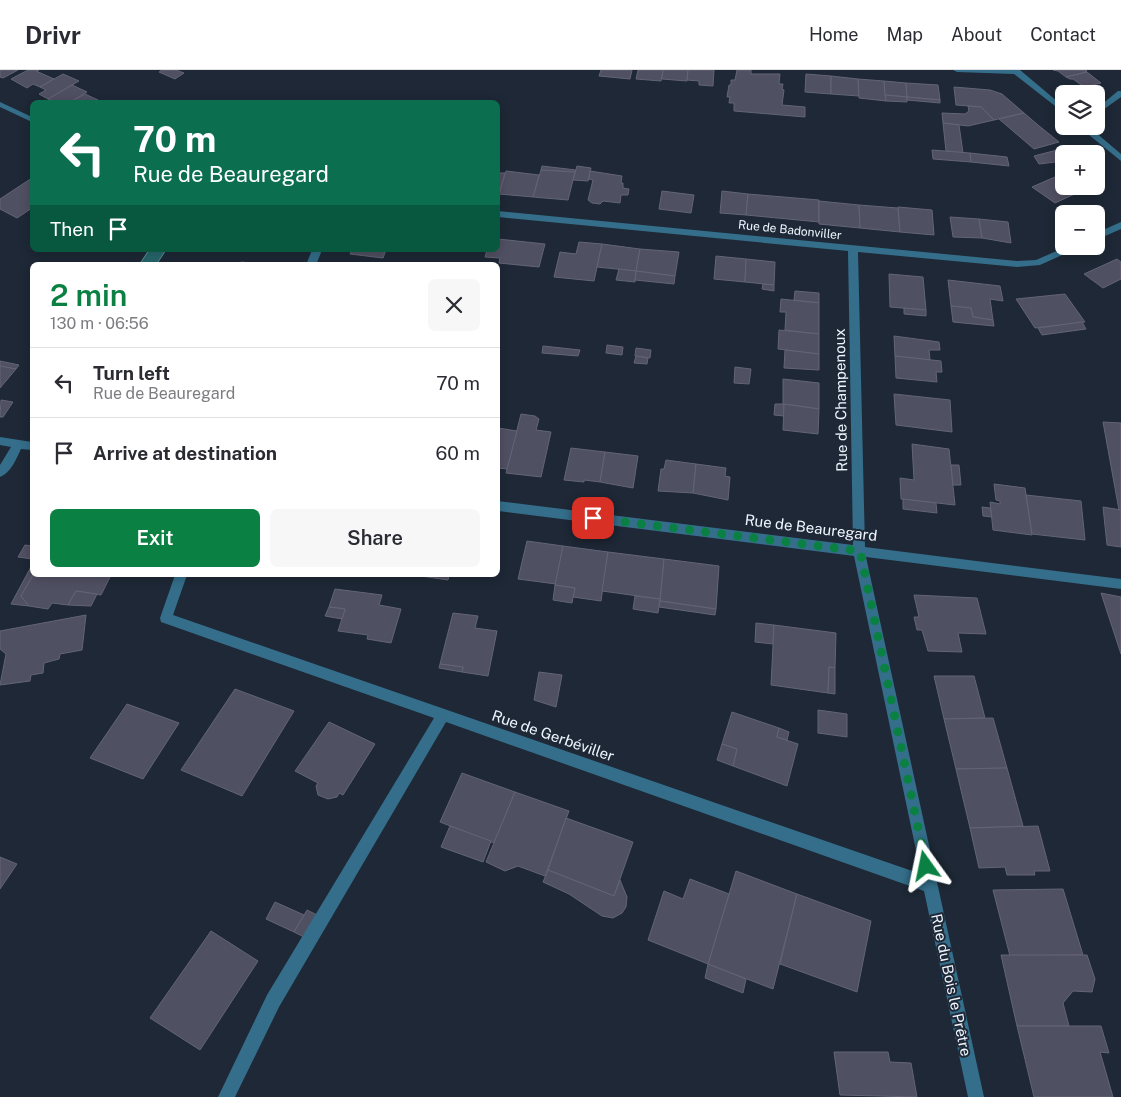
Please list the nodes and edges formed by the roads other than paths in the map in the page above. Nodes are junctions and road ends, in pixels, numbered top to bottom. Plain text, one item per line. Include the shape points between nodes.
1 (957, 70) edge
2 (1015, 70) edge
3 (1121, 93) edge
4 (1055, 103) edge
5 (0, 104) edge
6 (1105, 106) edge
7 (30, 119) edge
8 (1093, 135) edge
9 (1121, 158) edge
10 (500, 214) edge
11 (1121, 225) edge
12 (1105, 233) edge
13 (853, 249) junction
14 (1056, 255) edge
15 (0, 441) edge
16 (18, 444) junction
17 (30, 446) edge
18 (0, 473) edge
19 (500, 506) edge
20 (860, 551) junction
21 (180, 577) edge
22 (1121, 584) edge
23 (443, 715) junction
24 (930, 885) junction
25 (226, 1097) edge
26 (976, 1097) edge

1 - 2 street
2 - 4 street
3 - 6 street
5 - 7 street
8 - 9 street
10 - 13 street, Rue de Badonviller
11 - 12 street
13 - 14 street, Rue de Badonviller via 1016,264 1037,263
13 - 20 street, Rue de Champenoux
15 - 16 street
16 - 17 street
16 - 18 street
19 - 20 street, Rue de Beauregard
20 - 22 street, Rue de Beauregard
20 - 24 street, Rue du Bois le Prêtre
21 - 23 street, Rue de Gerbéviller via 166,618
23 - 24 street, Rue de Gerbéviller
23 - 25 street via 272,1001
24 - 26 street, Rue du Bois le Prêtre

